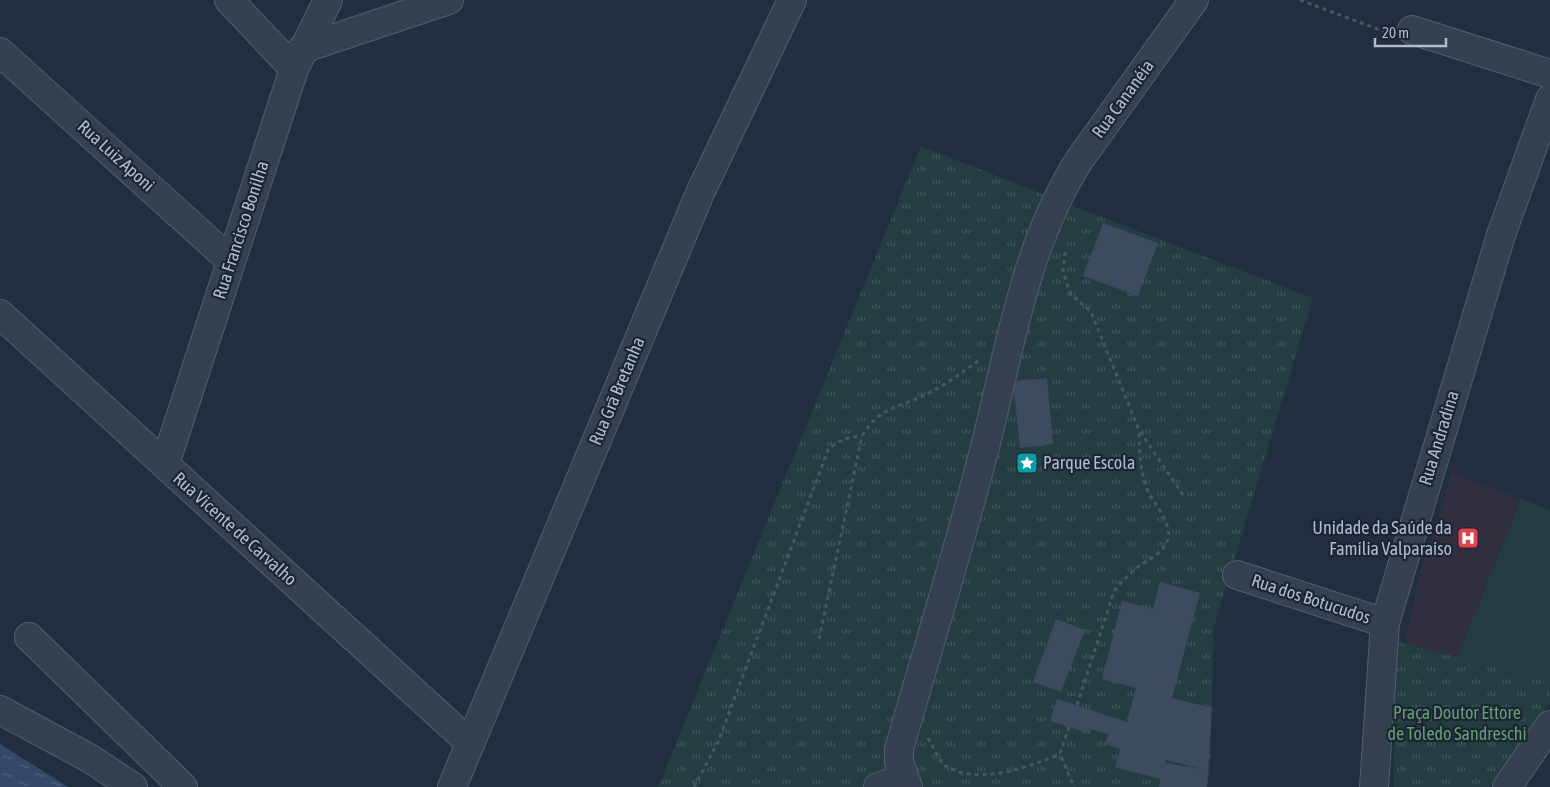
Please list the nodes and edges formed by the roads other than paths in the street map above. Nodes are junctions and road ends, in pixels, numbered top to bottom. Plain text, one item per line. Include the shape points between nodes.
1 (229, 0) edge
2 (328, 0) edge
3 (449, 0) edge
4 (792, 0) edge
5 (1194, 0) edge
6 (1412, 30) road end
7 (0, 52) edge
8 (298, 59) junction
9 (1550, 74) edge
10 (1550, 99) edge
11 (231, 261) junction
12 (0, 314) edge
13 (165, 464) junction
14 (1237, 575) dead end
15 (1385, 623) junction
16 (29, 637) dead end
17 (0, 710) edge
18 (1550, 725) edge
19 (470, 743) junction
20 (906, 782) edge
21 (133, 787) edge
22 (183, 787) edge
23 (452, 787) edge
24 (878, 787) edge
25 (1374, 787) edge
26 (1507, 787) edge

1 - 8 street
2 - 8 street, Rua Francisco Bonilha
3 - 8 street
4 - 19 street, Rua Grã Bretanha via 700,192
5 - 20 street, Rua Cananéia via 1080,159 1053,207 1037,246 980,466 899,749
6 - 9 street
7 - 11 street, Rua Luiz Aponi
8 - 11 street, Rua Francisco Bonilha
10 - 15 street, Rua Andradina via 1501,235
11 - 13 street, Rua Francisco Bonilha
12 - 13 street, Rua Vicente de Carvalho
13 - 19 street, Rua Vicente de Carvalho
14 - 15 street, Rua dos Botucudos
15 - 25 street, Rua Andradina
16 - 22 street
17 - 21 street via 89,758
18 - 26 street
19 - 23 street, Rua Grã Bretanha
20 - 24 street

